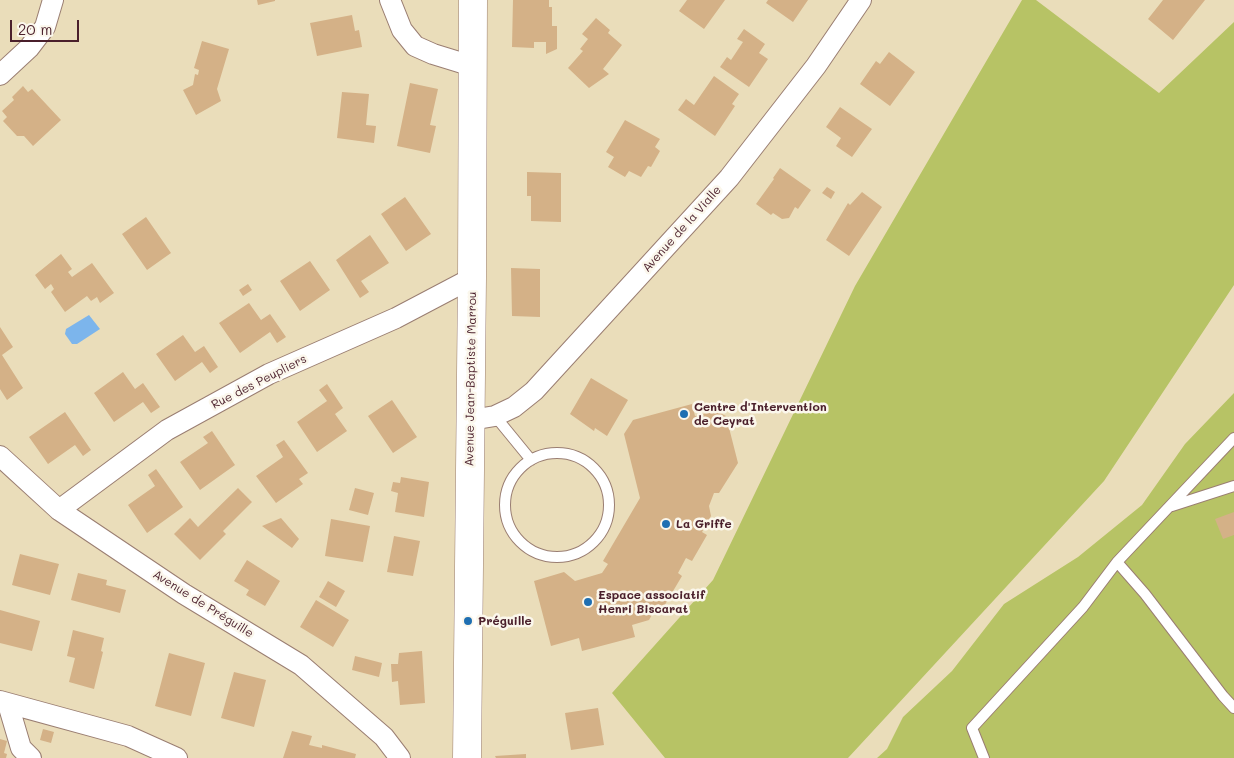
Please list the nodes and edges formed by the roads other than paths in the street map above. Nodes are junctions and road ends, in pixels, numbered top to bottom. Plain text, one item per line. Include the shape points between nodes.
1 (53, 0) edge
2 (390, 0) edge
3 (473, 0) edge
4 (861, 0) edge
5 (472, 66) junction
6 (0, 75) edge
7 (472, 278) junction
8 (483, 418) junction
9 (1234, 438) edge
10 (0, 456) edge
11 (531, 460) junction
12 (1234, 486) edge
13 (1171, 506) junction
14 (59, 510) junction
15 (1117, 562) junction
16 (4, 702) edge
17 (1234, 708) edge
18 (31, 758) edge
19 (177, 758) edge
20 (400, 758) edge
21 (467, 758) edge
22 (984, 758) edge

1 - 6 street via 45,27 29,48
2 - 5 street via 402,30 416,46
3 - 5 main road, Avenue Jean-Baptiste Marrou
4 - 8 street, Avenue de la Vialle via 816,66 729,178 534,391 514,407
5 - 7 main road, Avenue Jean-Baptiste Marrou
7 - 8 main road, Avenue Jean-Baptiste Marrou
7 - 14 street, Rue des Peupliers via 396,318 269,374 167,430
8 - 11 lane
8 - 21 main road, Avenue Jean-Baptiste Marrou
9 - 13 lane
10 - 14 street, Avenue de Préguille
11 - 11 lane via 549,453 569,454 588,463 600,476 608,497 607,518 596,540 576,553 561,557 542,555 526,547 508,523 505,508 507,491 513,476
12 - 13 lane
13 - 15 lane
14 - 20 street, Avenue de Préguille via 184,594 301,665 384,737
15 - 17 lane
15 - 22 lane via 1083,607 972,728
16 - 18 street via 21,748
16 - 19 street via 128,736

